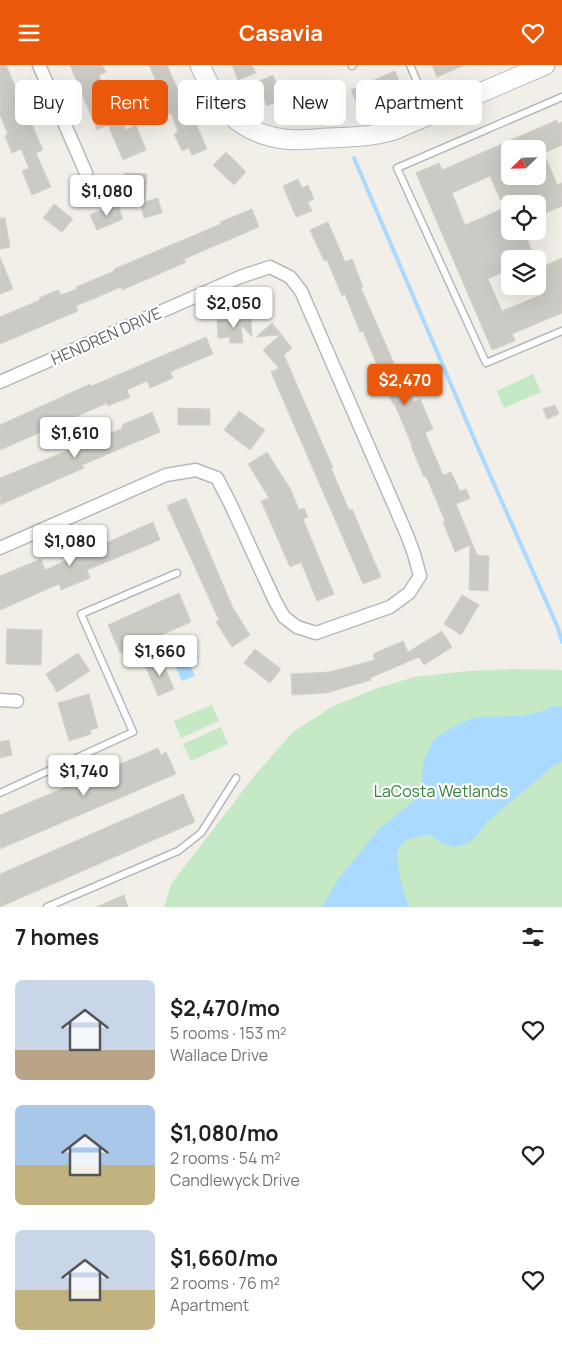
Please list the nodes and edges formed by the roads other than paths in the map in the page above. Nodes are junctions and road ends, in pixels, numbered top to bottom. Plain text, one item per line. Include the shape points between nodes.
1 (39, 65) edge
2 (200, 65) edge
3 (410, 65) edge
4 (545, 65) edge
5 (416, 80) edge
6 (482, 90) edge
7 (562, 97) edge
8 (402, 125) edge
9 (86, 173) dead end
10 (562, 331) edge
11 (0, 383) edge
12 (0, 548) edge
13 (177, 573) dead end
14 (0, 700) edge
15 (17, 701) dead end
16 (236, 778) dead end
17 (0, 793) edge
18 (46, 907) edge

1 - 9 street
2 - 8 street via 214,96 232,117 256,131 285,139 379,135
3 - 5 lane
4 - 6 street
7 - 10 lane via 397,168 486,363
11 - 12 street, HENDREN DRIVE via 240,277 270,267 290,277 301,291 407,535 420,576 409,593 390,607 316,633 297,627 284,617 217,478 196,470 166,475
13 - 17 lane via 81,614 133,732
14 - 15 street
16 - 18 lane via 200,833 178,851

